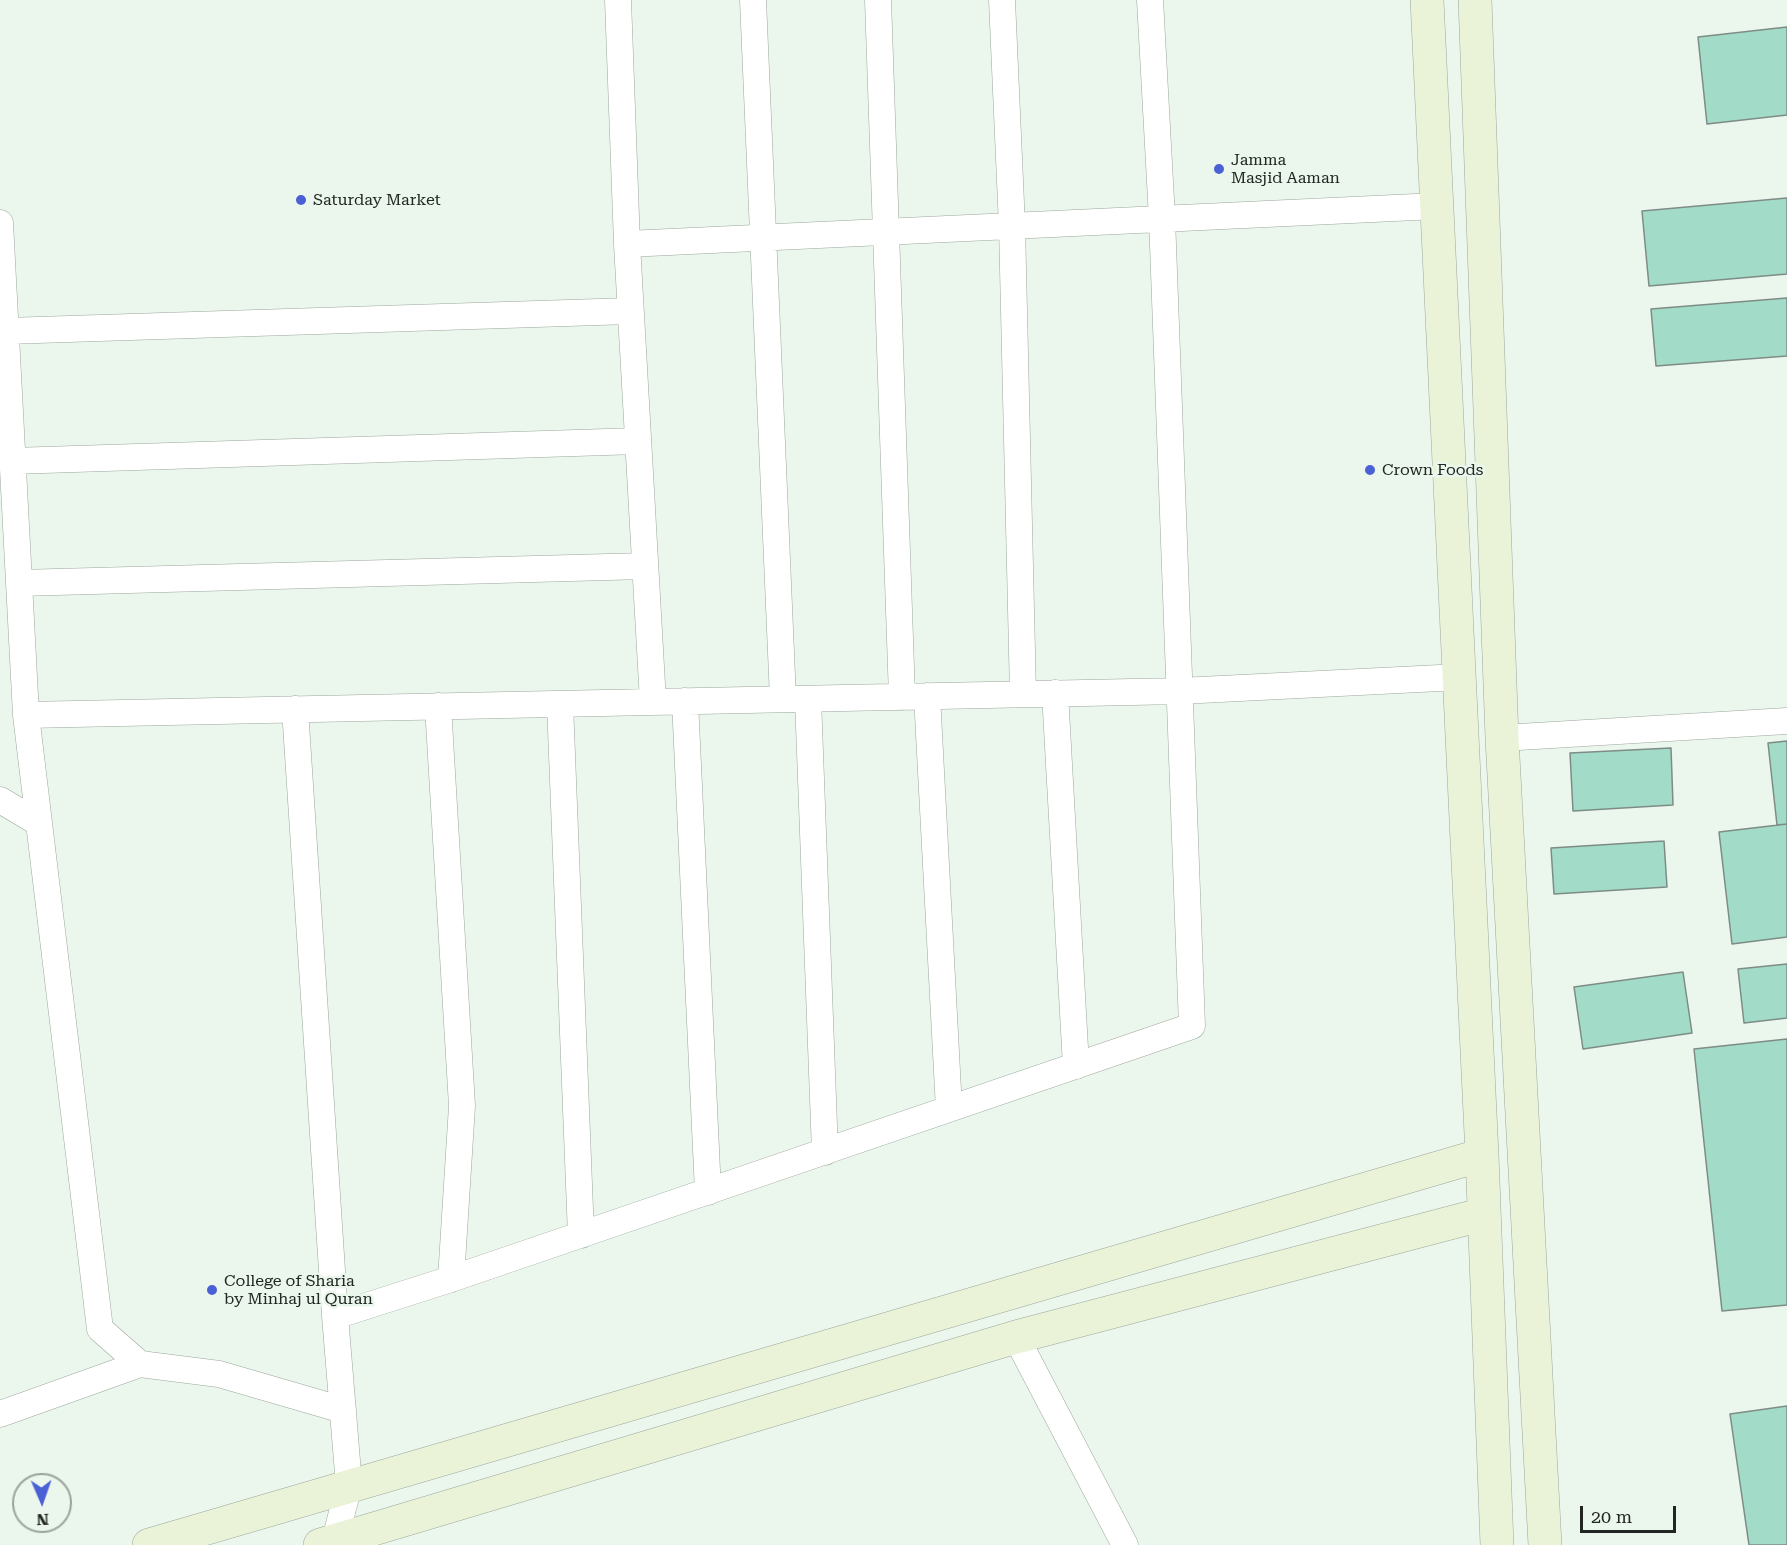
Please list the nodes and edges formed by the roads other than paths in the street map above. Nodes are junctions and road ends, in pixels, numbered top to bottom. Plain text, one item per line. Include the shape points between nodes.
1 (618, 0) edge
2 (753, 0) edge
3 (878, 0) edge
4 (1002, 0) edge
5 (1150, 0) edge
6 (1427, 0) edge
7 (1475, 0) edge
8 (1437, 206) junction
9 (1162, 218) junction
10 (0, 223) edge
11 (1012, 226) junction
12 (887, 232) junction
13 (763, 237) junction
14 (627, 244) junction
15 (1, 267) edge
16 (630, 311) junction
17 (6, 331) junction
18 (638, 441) junction
19 (12, 461) junction
20 (645, 566) junction
21 (19, 583) junction
22 (1460, 677) junction
23 (1180, 691) junction
24 (1055, 693) junction
25 (1023, 694) junction
26 (914, 696) junction
27 (795, 699) junction
28 (685, 701) junction
29 (653, 702) junction
30 (560, 704) junction
31 (438, 706) junction
32 (295, 709) junction
33 (26, 715) junction
34 (1787, 721) edge
35 (1502, 738) junction
36 (0, 800) edge
37 (39, 824) junction
38 (1076, 1066) junction
39 (949, 1109) junction
40 (825, 1152) junction
41 (1482, 1155) junction
42 (708, 1192) junction
43 (1484, 1214) junction
44 (581, 1235) junction
45 (451, 1279) junction
46 (335, 1317) junction
47 (1016, 1337) junction
48 (140, 1364) junction
49 (343, 1410) junction
50 (0, 1414) edge
51 (349, 1485) junction
52 (331, 1543) edge
53 (149, 1545) edge
54 (1125, 1545) edge
55 (1497, 1545) edge
56 (1545, 1545) edge

1 - 14 street
2 - 13 street
3 - 12 street
4 - 11 street
5 - 9 street
6 - 8 street
7 - 35 street
8 - 9 street
8 - 22 street
9 - 11 street
9 - 23 street
10 - 15 street
11 - 12 street
11 - 25 street
12 - 13 street
12 - 26 street
13 - 14 street
13 - 27 street
14 - 16 street
15 - 17 street
16 - 17 street
16 - 18 street
17 - 19 street
18 - 19 street
18 - 20 street
19 - 21 street
20 - 21 street
20 - 29 street
21 - 33 street
22 - 23 street
22 - 41 street
23 - 24 street
23 - 38 street via 1192,1026
24 - 25 street
24 - 38 street
25 - 26 street
26 - 27 street
26 - 39 street
27 - 28 street
27 - 40 street
28 - 29 street
28 - 42 street
29 - 30 street
30 - 31 street
30 - 44 street
31 - 32 street
31 - 45 street via 462,1106
32 - 33 street
32 - 46 street
33 - 37 street
34 - 35 street
35 - 56 street
36 - 37 street
37 - 48 street via 100,1329
38 - 39 street
39 - 40 street
40 - 42 street
41 - 43 street
41 - 51 street
42 - 44 street
43 - 47 street
43 - 55 street
44 - 45 street
45 - 46 street
46 - 49 street
47 - 52 street
47 - 54 street
48 - 49 street via 219,1374
48 - 50 street
49 - 51 street
51 - 52 street
51 - 53 street

